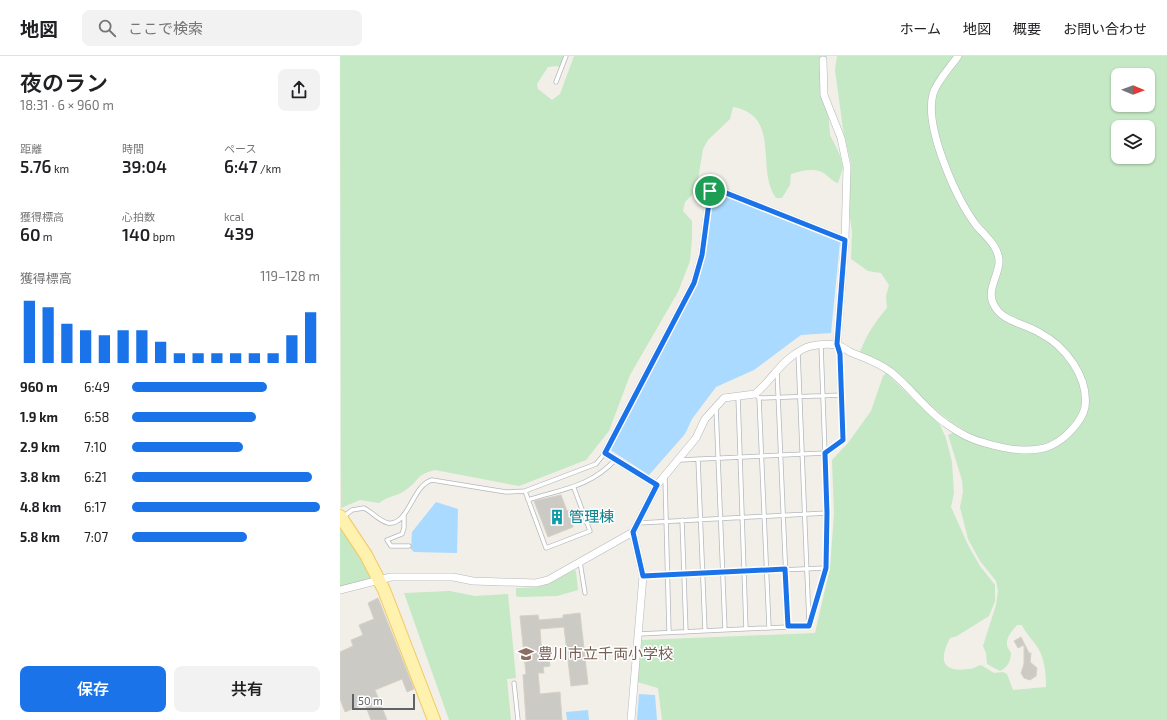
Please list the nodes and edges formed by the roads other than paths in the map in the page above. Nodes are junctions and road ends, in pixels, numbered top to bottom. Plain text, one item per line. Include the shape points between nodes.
1 (566, 56) edge
2 (958, 56) edge
3 (823, 60) dead end
4 (556, 82) dead end
5 (845, 240) junction
6 (837, 344) junction
7 (821, 345) junction
8 (798, 352) junction
9 (777, 369) junction
10 (842, 395) junction
11 (738, 396) junction
12 (757, 396) junction
13 (800, 396) junction
14 (823, 396) junction
15 (778, 397) junction
16 (716, 405) junction
17 (605, 453) junction
18 (825, 453) junction
19 (803, 454) junction
20 (781, 455) junction
21 (762, 456) junction
22 (740, 457) junction
23 (718, 458) junction
24 (698, 459) junction
25 (615, 460) junction
26 (678, 460) junction
27 (665, 476) junction
28 (657, 485) junction
29 (574, 488) junction
30 (525, 491) junction
31 (528, 500) junction
32 (827, 513) junction
33 (404, 514) junction
34 (804, 514) junction
35 (783, 515) junction
36 (764, 516) junction
37 (341, 517) edge
38 (721, 518) junction
39 (742, 518) junction
40 (682, 520) junction
41 (701, 520) junction
42 (666, 521) junction
43 (637, 523) junction
44 (633, 532) junction
45 (409, 546) dead end
46 (580, 562) junction
47 (806, 568) junction
48 (826, 568) junction
49 (785, 569) junction
50 (766, 570) junction
51 (744, 571) junction
52 (723, 572) junction
53 (703, 573) junction
54 (684, 574) junction
55 (667, 575) junction
56 (643, 576) junction
57 (379, 581) junction
58 (340, 590) edge
59 (584, 593) dead end
60 (788, 626) junction
61 (809, 626) junction
62 (769, 627) junction
63 (746, 628) junction
64 (725, 630) junction
65 (706, 631) junction
66 (669, 632) junction
67 (686, 632) junction
68 (639, 634) junction
69 (514, 683) dead end
70 (434, 720) edge
71 (518, 720) edge
72 (631, 720) edge

1 - 4 lane
2 - 6 street via 934,92 932,117 954,187 964,208 997,252 999,264 991,289 992,302 1005,318 1040,333 1058,345 1084,385 1084,411 1072,429 1050,446 1030,450 999,448 944,423 889,370
3 - 5 street via 824,95 846,156
5 - 6 street
5 - 17 street via 711,187 702,255 694,283
6 - 7 street
6 - 10 lane via 840,354
7 - 8 street via 810,346
7 - 14 lane
8 - 9 street
8 - 13 lane
9 - 12 street
9 - 15 lane
10 - 14 lane
10 - 18 lane via 843,440
11 - 12 street
11 - 16 street via 724,398
11 - 22 lane
12 - 15 lane
12 - 21 lane
13 - 14 lane
13 - 15 lane
13 - 19 lane
14 - 18 lane
15 - 20 lane
16 - 23 lane
16 - 26 street via 705,419 696,438
17 - 25 street
17 - 30 lane via 596,464
18 - 19 lane
18 - 32 lane
19 - 20 lane
19 - 34 lane
20 - 21 lane
20 - 35 lane
21 - 22 lane
21 - 36 lane
22 - 23 lane
22 - 39 lane
23 - 24 lane
23 - 38 lane
24 - 26 lane
24 - 41 lane
25 - 28 street
25 - 29 lane via 602,474
26 - 27 street
27 - 28 street
27 - 42 lane
28 - 43 street
29 - 31 lane
29 - 31 lane via 590,531 546,548
30 - 31 lane
30 - 33 lane via 506,492 432,480 420,487
32 - 34 lane
32 - 48 lane
33 - 37 lane via 395,522 387,523 368,510 357,508
33 - 45 lane via 402,534 387,540 391,546
34 - 35 lane
34 - 47 lane
35 - 36 lane
35 - 49 lane
36 - 39 lane
36 - 50 lane
37 - 57 main road via 366,555
38 - 39 lane
38 - 41 lane
38 - 52 lane
39 - 51 lane
40 - 41 lane
40 - 42 lane
40 - 54 lane
41 - 53 lane
42 - 43 lane
42 - 55 lane
43 - 44 street
44 - 46 street
44 - 56 street
46 - 57 street via 548,580 536,583 473,581 453,577 391,577
46 - 59 lane
47 - 48 lane
47 - 49 lane
47 - 61 lane
48 - 61 lane
49 - 50 lane
49 - 60 lane
50 - 51 lane
50 - 62 lane
51 - 52 lane
51 - 63 lane
52 - 53 lane
52 - 64 lane
53 - 54 lane
53 - 65 lane
54 - 55 lane
54 - 67 lane
55 - 56 lane
55 - 66 lane
56 - 68 street
57 - 58 street
57 - 70 main road
60 - 61 lane
60 - 62 lane
62 - 63 lane
63 - 64 lane
64 - 65 lane
65 - 67 lane
66 - 67 lane
66 - 68 lane
68 - 72 street
69 - 71 lane

